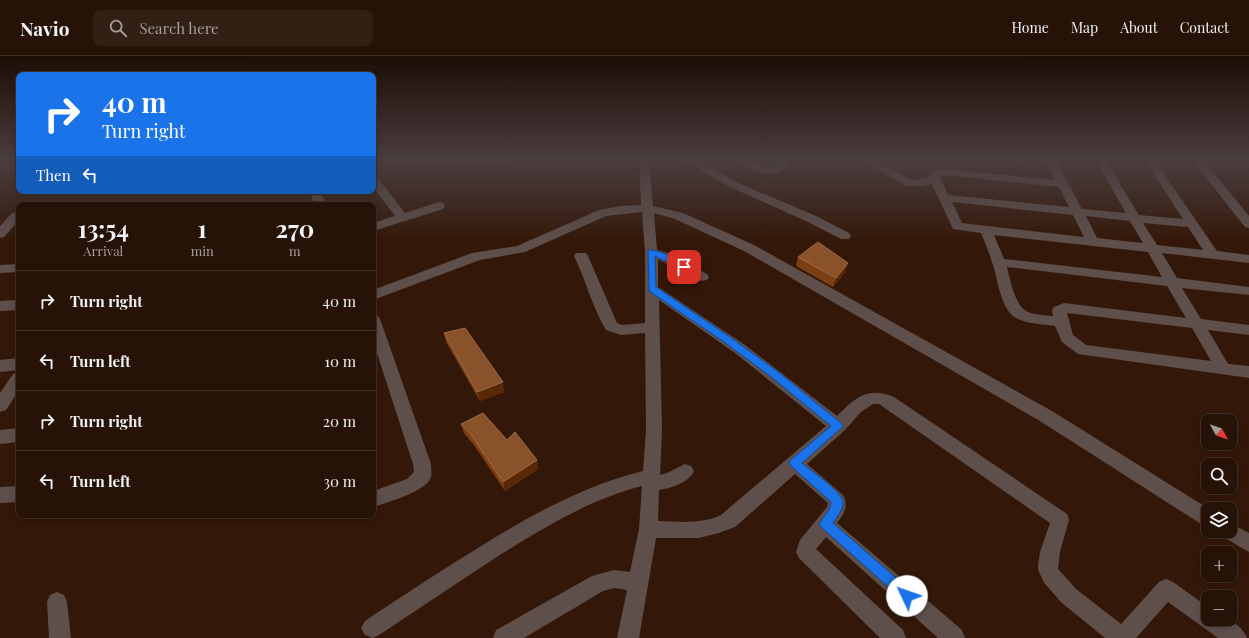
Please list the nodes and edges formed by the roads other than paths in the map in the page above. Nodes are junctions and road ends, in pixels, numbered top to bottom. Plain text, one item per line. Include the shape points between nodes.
1 (380, 188) edge
2 (645, 188) edge
3 (741, 188) edge
4 (940, 188) edge
5 (1065, 188) edge
6 (1117, 188) edge
7 (1168, 188) edge
8 (1220, 188) edge
9 (946, 198) junction
10 (439, 206) dead end
11 (647, 208) junction
12 (1076, 212) junction
13 (16, 216) dead end
14 (402, 217) junction
15 (1135, 217) junction
16 (1192, 224) junction
17 (1249, 224) edge
18 (376, 226) edge
19 (986, 230) junction
20 (0, 234) edge
21 (845, 236) dead end
22 (1092, 241) junction
23 (1153, 249) junction
24 (651, 252) junction
25 (1213, 255) junction
26 (581, 256) dead end
27 (1249, 259) edge
28 (999, 262) junction
29 (16, 268) edge
30 (0, 269) edge
31 (702, 277) dead end
32 (1172, 282) junction
33 (652, 289) junction
34 (1249, 291) edge
35 (376, 294) edge
36 (0, 306) edge
37 (16, 306) edge
38 (1062, 322) junction
39 (1197, 324) junction
40 (376, 328) edge
41 (652, 328) junction
42 (1249, 330) edge
43 (16, 364) edge
44 (0, 366) edge
45 (1223, 369) junction
46 (1249, 372) edge
47 (16, 382) edge
48 (0, 406) edge
49 (838, 426) junction
50 (16, 435) edge
51 (0, 437) edge
52 (794, 463) junction
53 (686, 471) dead end
54 (651, 480) junction
55 (16, 494) edge
56 (0, 495) edge
57 (376, 498) edge
58 (1201, 514) edge
59 (825, 524) junction
60 (648, 529) junction
61 (1237, 535) edge
62 (1249, 543) edge
63 (638, 582) junction
64 (57, 602) dead end
65 (1201, 614) edge
66 (1218, 626) edge
67 (372, 628) dead end
68 (60, 638) edge
69 (504, 638) edge
70 (628, 638) edge
71 (895, 638) edge
72 (954, 638) edge
73 (1122, 638) edge
74 (1236, 638) edge

1 - 14 street
2 - 11 street
3 - 21 street
4 - 9 street
5 - 12 street
6 - 15 street
7 - 16 street
8 - 17 street
9 - 12 street
9 - 19 street via 957,226
10 - 14 street
11 - 24 street
11 - 35 street via 604,213 520,249 477,256
11 - 58 street via 679,216 749,248 1046,416
12 - 15 street
12 - 22 street
13 - 20 street
14 - 18 street
15 - 16 street
15 - 23 street
16 - 25 street
19 - 22 street
19 - 28 street
22 - 23 street
23 - 25 street
23 - 32 street
24 - 31 street via 666,257
24 - 33 street
25 - 27 street
26 - 41 street via 611,326 621,330
28 - 32 street
28 - 38 street via 1015,310 1028,316
29 - 30 street
32 - 34 street
32 - 39 street
33 - 41 street
33 - 49 street via 774,374
36 - 37 street
38 - 39 street via 1061,308
38 - 45 street via 1065,337 1071,344 1083,350
39 - 42 street
39 - 45 street
40 - 57 street via 422,464 423,475 413,484
41 - 54 street via 654,430
43 - 44 street
45 - 46 street
47 - 48 street
49 - 52 street
49 - 73 street via 855,408 870,398 881,398 1060,520 1048,561 1048,571 1087,611
50 - 51 street
52 - 59 street via 837,501 836,510
52 - 60 street via 718,527 686,530
53 - 54 street via 667,482
54 - 60 street
54 - 67 street via 638,479 564,507 475,560
55 - 56 street
59 - 71 street via 807,546 806,552
59 - 72 street
60 - 63 street
61 - 62 street
63 - 69 street via 614,579 599,583
63 - 70 street
64 - 68 street
65 - 73 street via 1166,589
66 - 74 street

